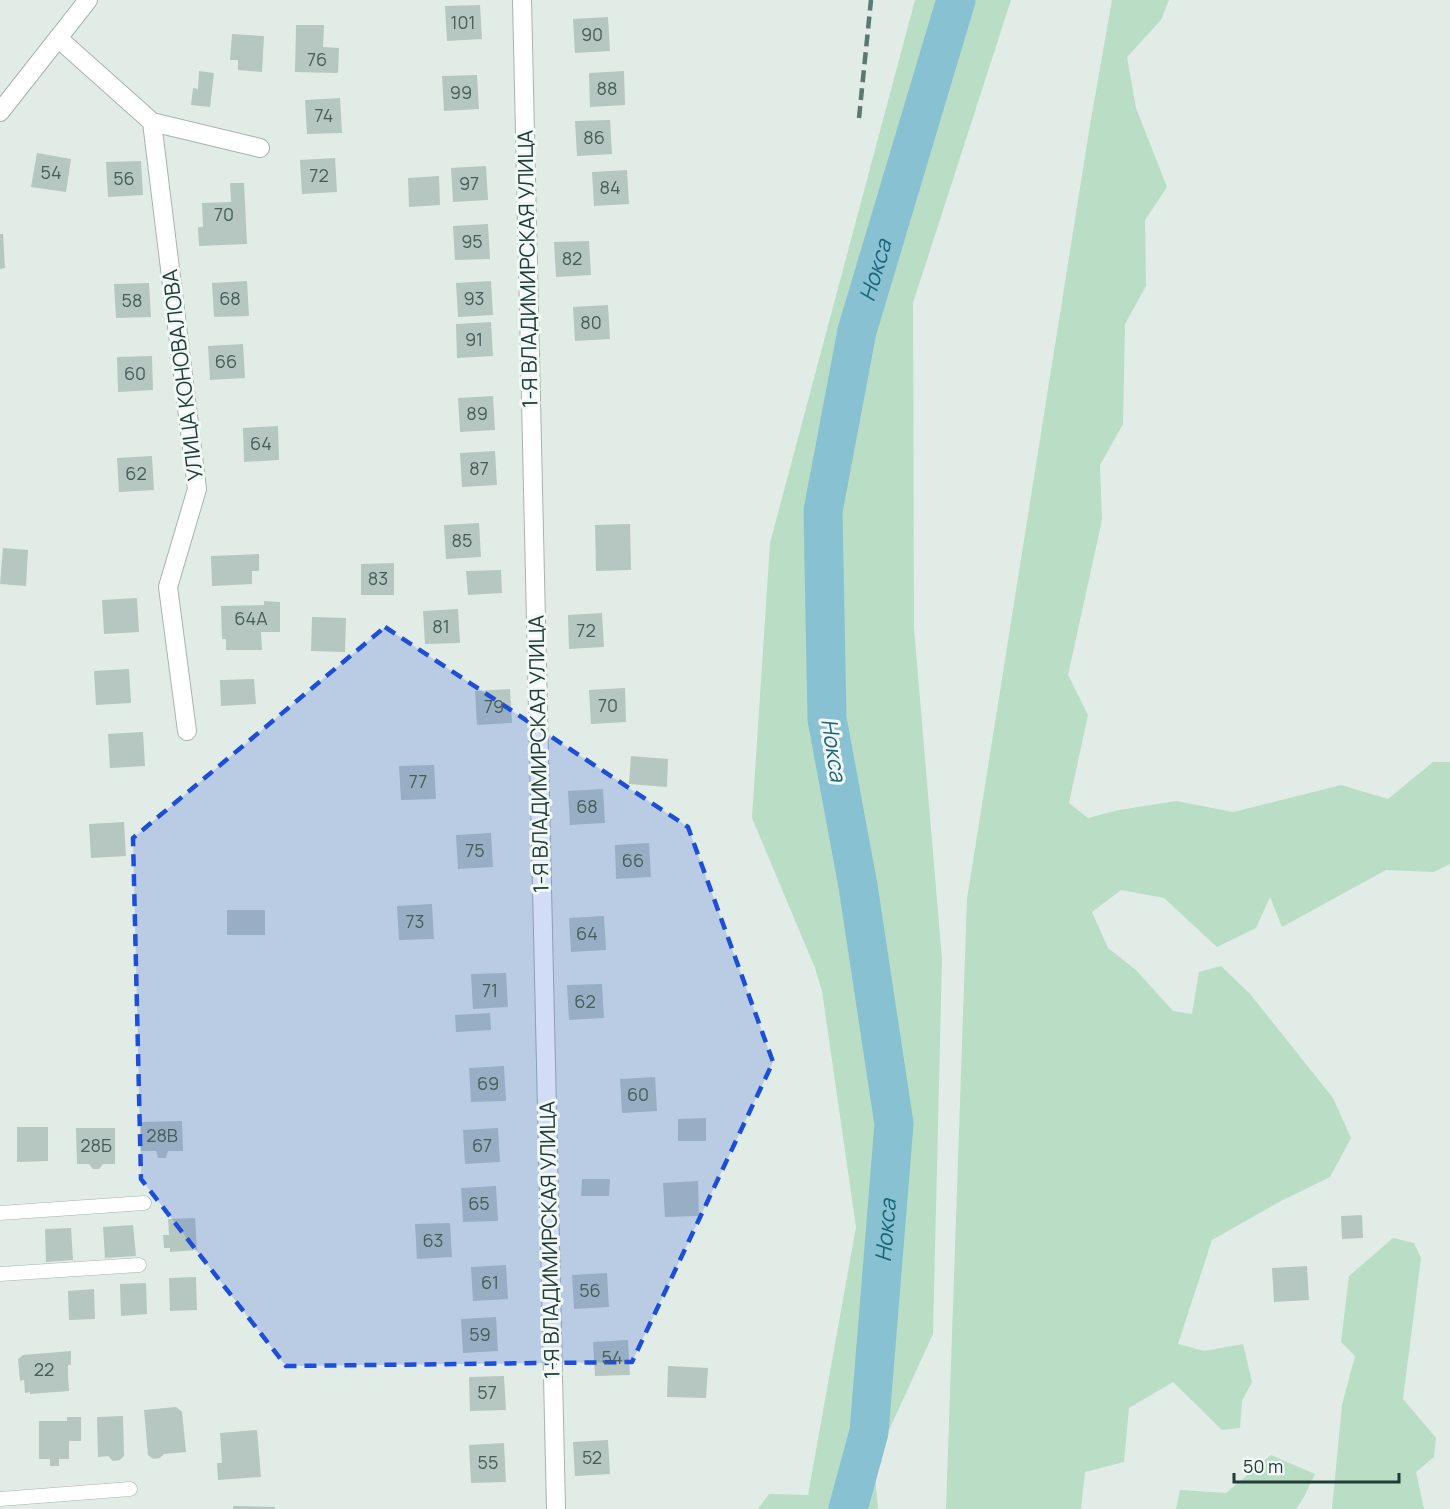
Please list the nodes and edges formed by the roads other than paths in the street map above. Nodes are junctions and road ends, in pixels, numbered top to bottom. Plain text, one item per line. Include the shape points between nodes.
1 (88, 0) edge
2 (522, 0) edge
3 (59, 39) junction
4 (0, 112) edge
5 (152, 122) junction
6 (260, 148) dead end
7 (187, 731) dead end
8 (144, 1203) dead end
9 (0, 1213) edge
10 (139, 1265) dead end
11 (0, 1274) edge
12 (129, 1490) dead end
13 (0, 1499) edge
14 (556, 1509) edge

1 - 3 street
2 - 14 street, 1-Я ВЛАДИМИРСКАЯ УЛИЦА
3 - 4 street
3 - 5 street
5 - 6 street
5 - 7 street, УЛИЦА КОНОВАЛОВА via 197,489 168,587
8 - 9 lane
10 - 11 lane
12 - 13 lane

